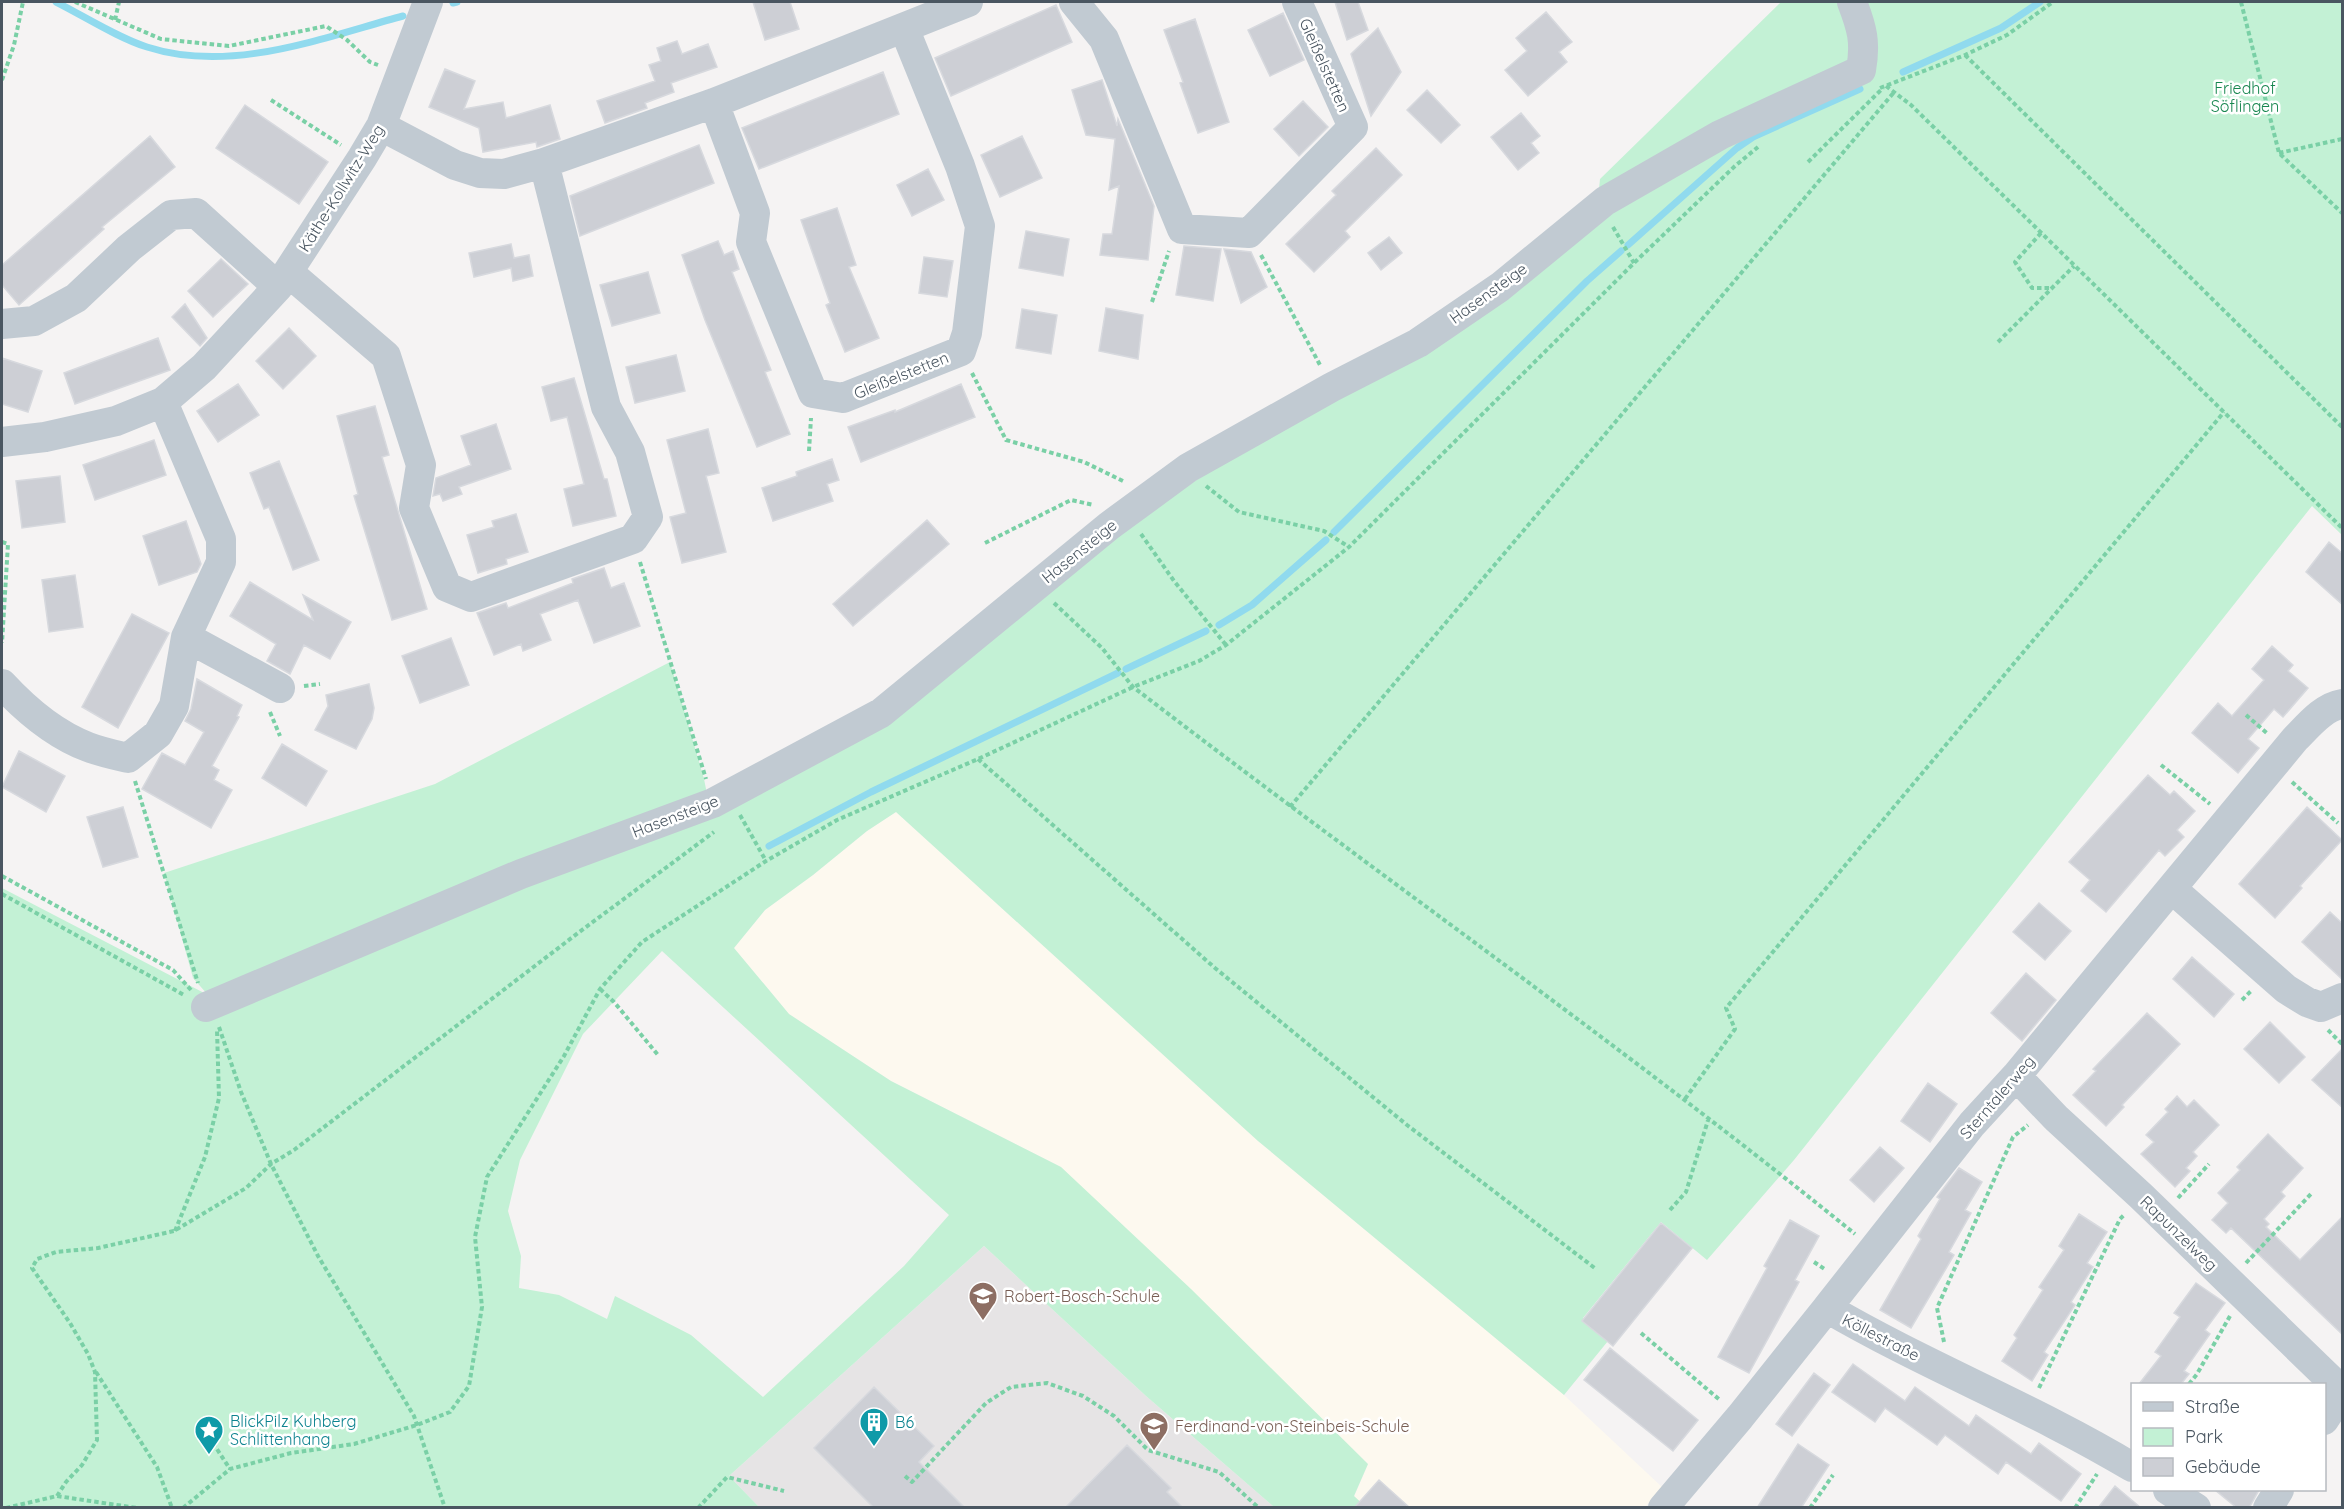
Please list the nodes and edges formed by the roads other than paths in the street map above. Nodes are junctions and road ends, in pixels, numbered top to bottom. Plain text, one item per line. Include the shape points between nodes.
1 (428, 2) edge
2 (968, 2) edge
3 (1074, 2) edge
4 (1297, 2) edge
5 (1852, 2) edge
6 (904, 28) junction
7 (714, 103) junction
8 (381, 126) junction
9 (544, 163) junction
10 (283, 279) junction
11 (2, 324) edge
12 (163, 402) junction
13 (2, 442) edge
14 (186, 637) junction
15 (2, 684) edge
16 (280, 688) dead end
17 (2343, 704) edge
18 (2172, 889) junction
19 (2343, 998) edge
20 (206, 1007) road end
21 (2016, 1076) junction
22 (1827, 1308) junction
23 (2343, 1390) edge
24 (2326, 1418) edge
25 (2122, 1460) edge
26 (2170, 1491) edge
27 (2278, 1491) edge
28 (1663, 1508) edge
29 (2196, 1508) edge
30 (2268, 1508) edge

1 - 8 street, Käthe-Kollwitz-Weg
2 - 6 street
3 - 4 street, Gleißelstetten via 1104,39 1182,229 1249,233 1353,127
5 - 20 street, Hasensteige via 1865,50 1861,70 1720,135 1600,205 1500,287 1418,343 1188,468 1126,513 881,714 728,813 521,874
6 - 7 street
6 - 7 street, Gleißelstetten via 980,226 968,333 961,351 843,398 813,393 751,242 755,213
7 - 9 street
8 - 9 street via 455,165 480,173 504,174
8 - 10 street, Käthe-Kollwitz-Weg
9 - 10 street via 606,407 630,452 648,517 633,538 471,597 447,587 414,508 421,465 386,356
10 - 11 street via 196,213 171,214 76,298 34,321
10 - 12 street, Käthe-Kollwitz-Weg via 204,367
12 - 13 street, Käthe-Kollwitz-Weg via 116,421
12 - 14 street via 221,539 221,562
14 - 15 street via 174,706 159,734 128,758 86,746 46,724
14 - 16 street
17 - 18 street, Sterntalerweg via 2334,705 2316,718
18 - 19 street via 2286,989 2321,1007
18 - 21 street, Sterntalerweg
21 - 22 street, Sterntalerweg via 1972,1124
21 - 23 street, Rapunzelweg via 2056,1118 2240,1282
22 - 25 street, Köllestraße via 1865,1331
22 - 28 street, Köllestraße
23 - 24 street
26 - 29 street
27 - 30 street

